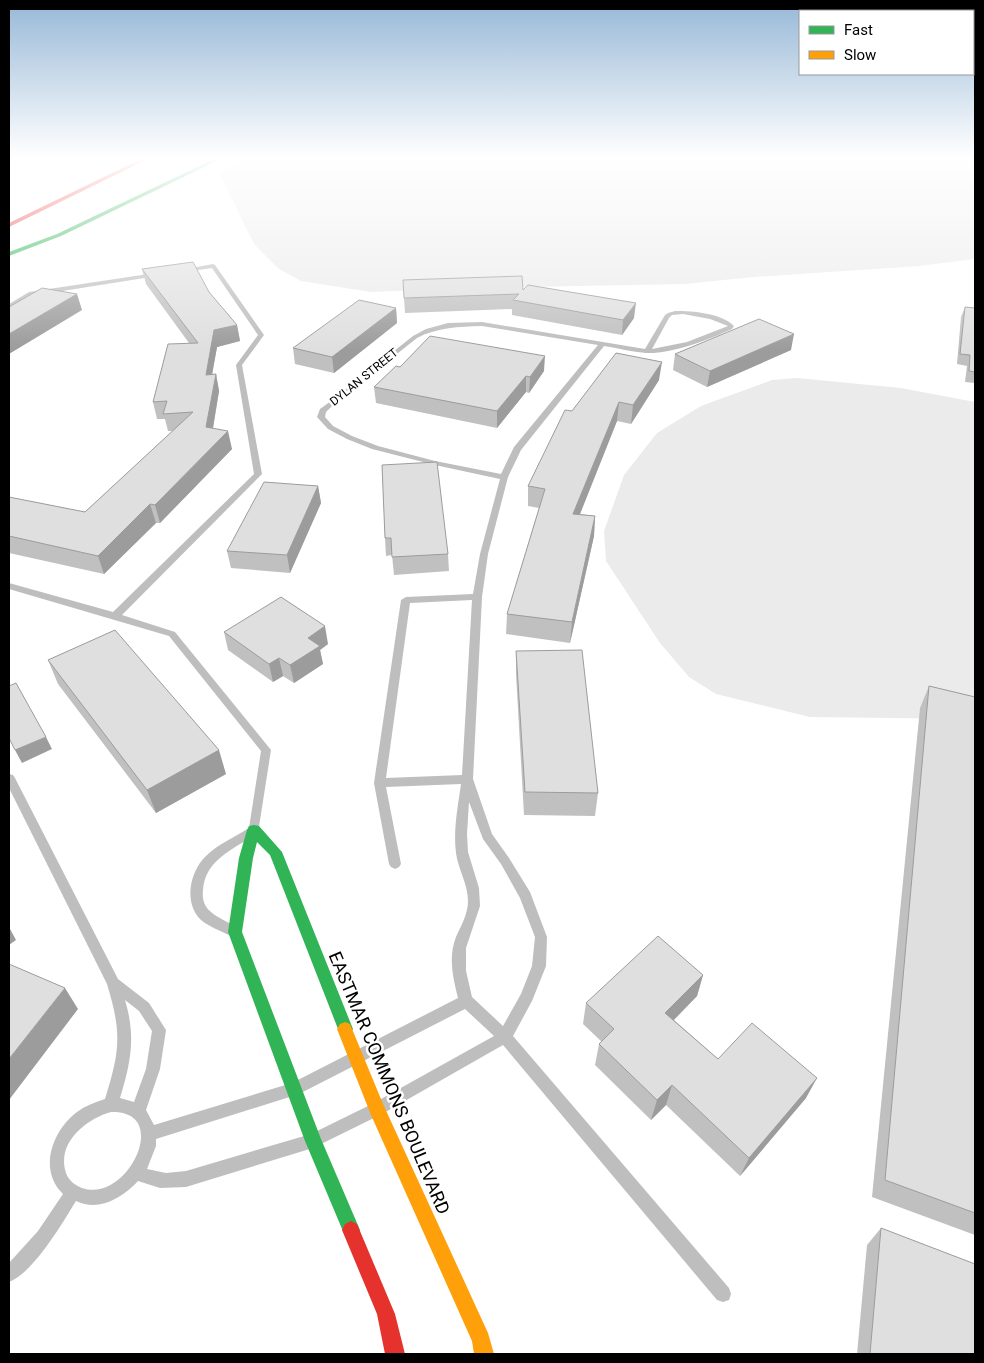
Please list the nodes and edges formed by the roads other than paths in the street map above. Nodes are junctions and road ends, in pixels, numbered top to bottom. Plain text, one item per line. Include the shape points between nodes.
1 (63, 223) edge
2 (85, 223) edge
3 (9, 252) edge
4 (175, 272) edge
5 (165, 273) edge
6 (9, 306) edge
7 (601, 345) junction
8 (646, 351) junction
9 (504, 478) junction
10 (9, 586) edge
11 (477, 597) junction
12 (115, 616) junction
13 (9, 778) edge
14 (467, 779) junction
15 (380, 783) junction
16 (254, 830) junction
17 (395, 864) dead end
18 (235, 932) junction
19 (113, 983) junction
20 (466, 1001) junction
21 (504, 1037) junction
22 (356, 1057) junction
23 (294, 1089) junction
24 (111, 1104) junction
25 (377, 1109) junction
26 (138, 1112) junction
27 (149, 1134) junction
28 (313, 1141) junction
29 (136, 1172) junction
30 (72, 1193) junction
31 (9, 1274) edge
32 (724, 1294) dead end
33 (395, 1354) edge
34 (484, 1354) edge

1 - 3 main road
2 - 3 main road
4 - 12 lane via 213,266 261,335 239,365 258,474
5 - 6 lane via 30,294
7 - 8 lane, DYLAN STREET
7 - 9 lane via 517,449
7 - 9 lane, DYLAN STREET via 482,324 435,327 415,337 323,411 321,417 330,428 379,450
8 - 8 lane, DYLAN STREET via 679,345 722,332 731,326 729,322 718,319 675,312
9 - 11 lane via 485,546
10 - 12 lane
11 - 14 lane
11 - 15 lane via 406,600
12 - 16 lane via 172,634 266,750
13 - 19 lane
14 - 15 lane
14 - 20 lane via 461,828 462,853 474,901 459,958 459,977
14 - 21 lane via 487,836 526,896 541,936 539,966 527,997
15 - 17 lane
16 - 18 main road via 246,858
16 - 18 lane via 210,860 199,877 196,894 205,915
16 - 22 main road, EASTMAR COMMONS BOULEVARD via 275,852
18 - 23 main road
19 - 24 lane via 126,1038 122,1067
19 - 26 lane via 144,1007 159,1030 154,1069
20 - 21 lane
20 - 22 lane
21 - 25 lane
21 - 32 lane
22 - 23 lane
22 - 25 main road, EASTMAR COMMONS BOULEVARD
23 - 27 lane
23 - 28 main road
24 - 26 lane
24 - 30 lane via 94,1109 78,1120 58,1150 56,1168 61,1183
25 - 28 lane
25 - 34 main road, EASTMAR COMMONS BOULEVARD via 481,1340
26 - 27 lane via 148,1126
27 - 29 lane via 143,1163
28 - 29 lane via 186,1179 154,1181
28 - 33 main road via 386,1314
29 - 30 lane via 110,1194 89,1198
30 - 31 lane via 47,1234 21,1265

